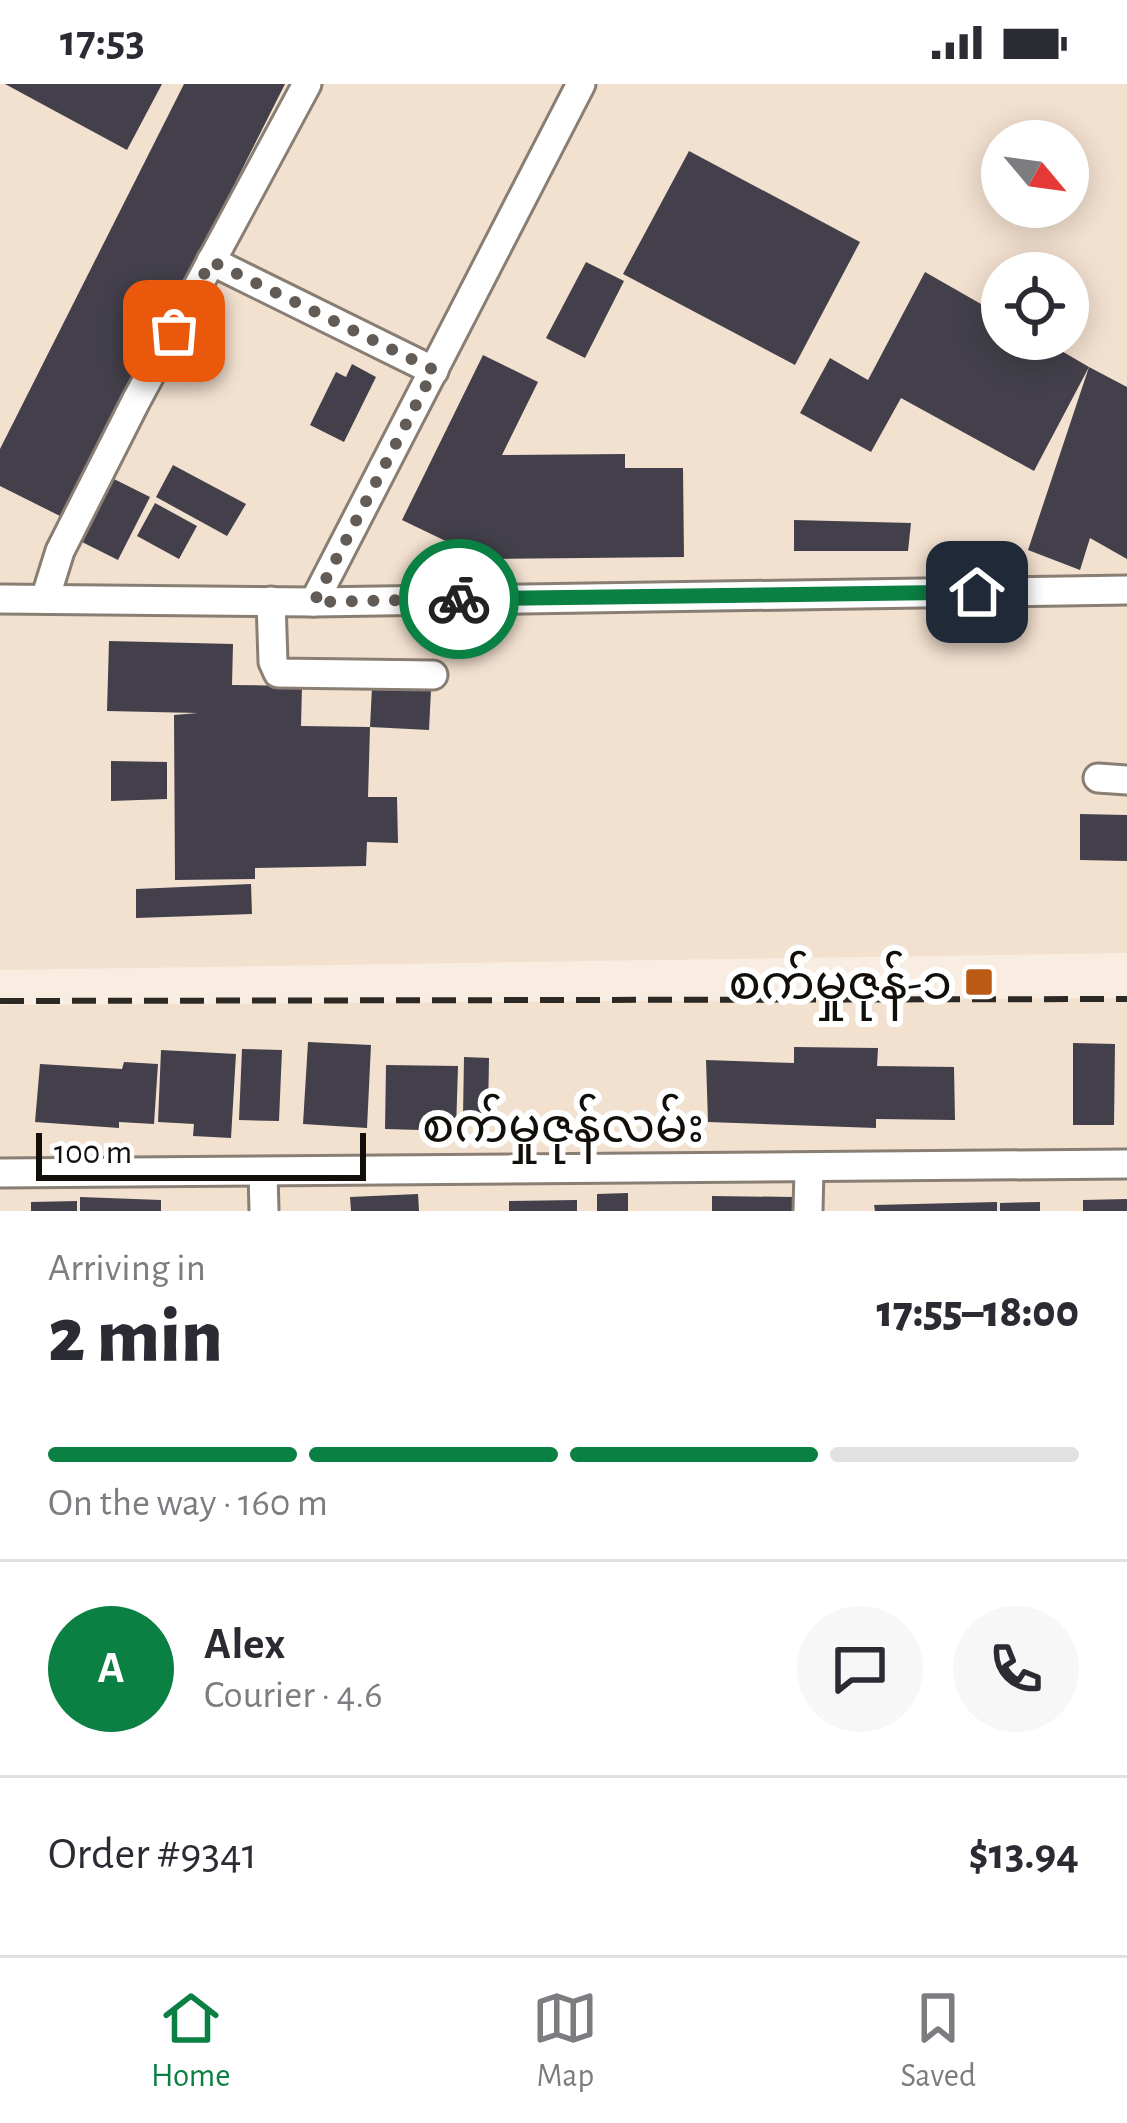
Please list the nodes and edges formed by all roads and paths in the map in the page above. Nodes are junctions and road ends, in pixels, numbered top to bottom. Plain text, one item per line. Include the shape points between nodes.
1 (307, 84) edge
2 (581, 84) edge
3 (211, 261) junction
4 (434, 370) junction
5 (1127, 590) edge
6 (0, 599) edge
7 (45, 599) junction
8 (272, 601) junction
9 (314, 602) junction
10 (433, 675) dead end
11 (1098, 778) dead end
12 (1127, 780) edge
13 (1127, 1164) edge
14 (808, 1169) junction
15 (263, 1172) junction
16 (0, 1173) edge
17 (264, 1211) edge
18 (808, 1211) edge

1 - 3 street
2 - 4 street
3 - 4 street
3 - 7 street via 60,551
4 - 9 street
5 - 9 street
6 - 7 street
7 - 8 street
8 - 9 street
8 - 10 street via 278,673
11 - 12 street
13 - 14 street, စက်မှုဇုန်လမ်း
14 - 15 street, စက်မှုဇုန်လမ်း
14 - 18 street
15 - 16 street, စက်မှုဇုန်လမ်း
15 - 17 street

